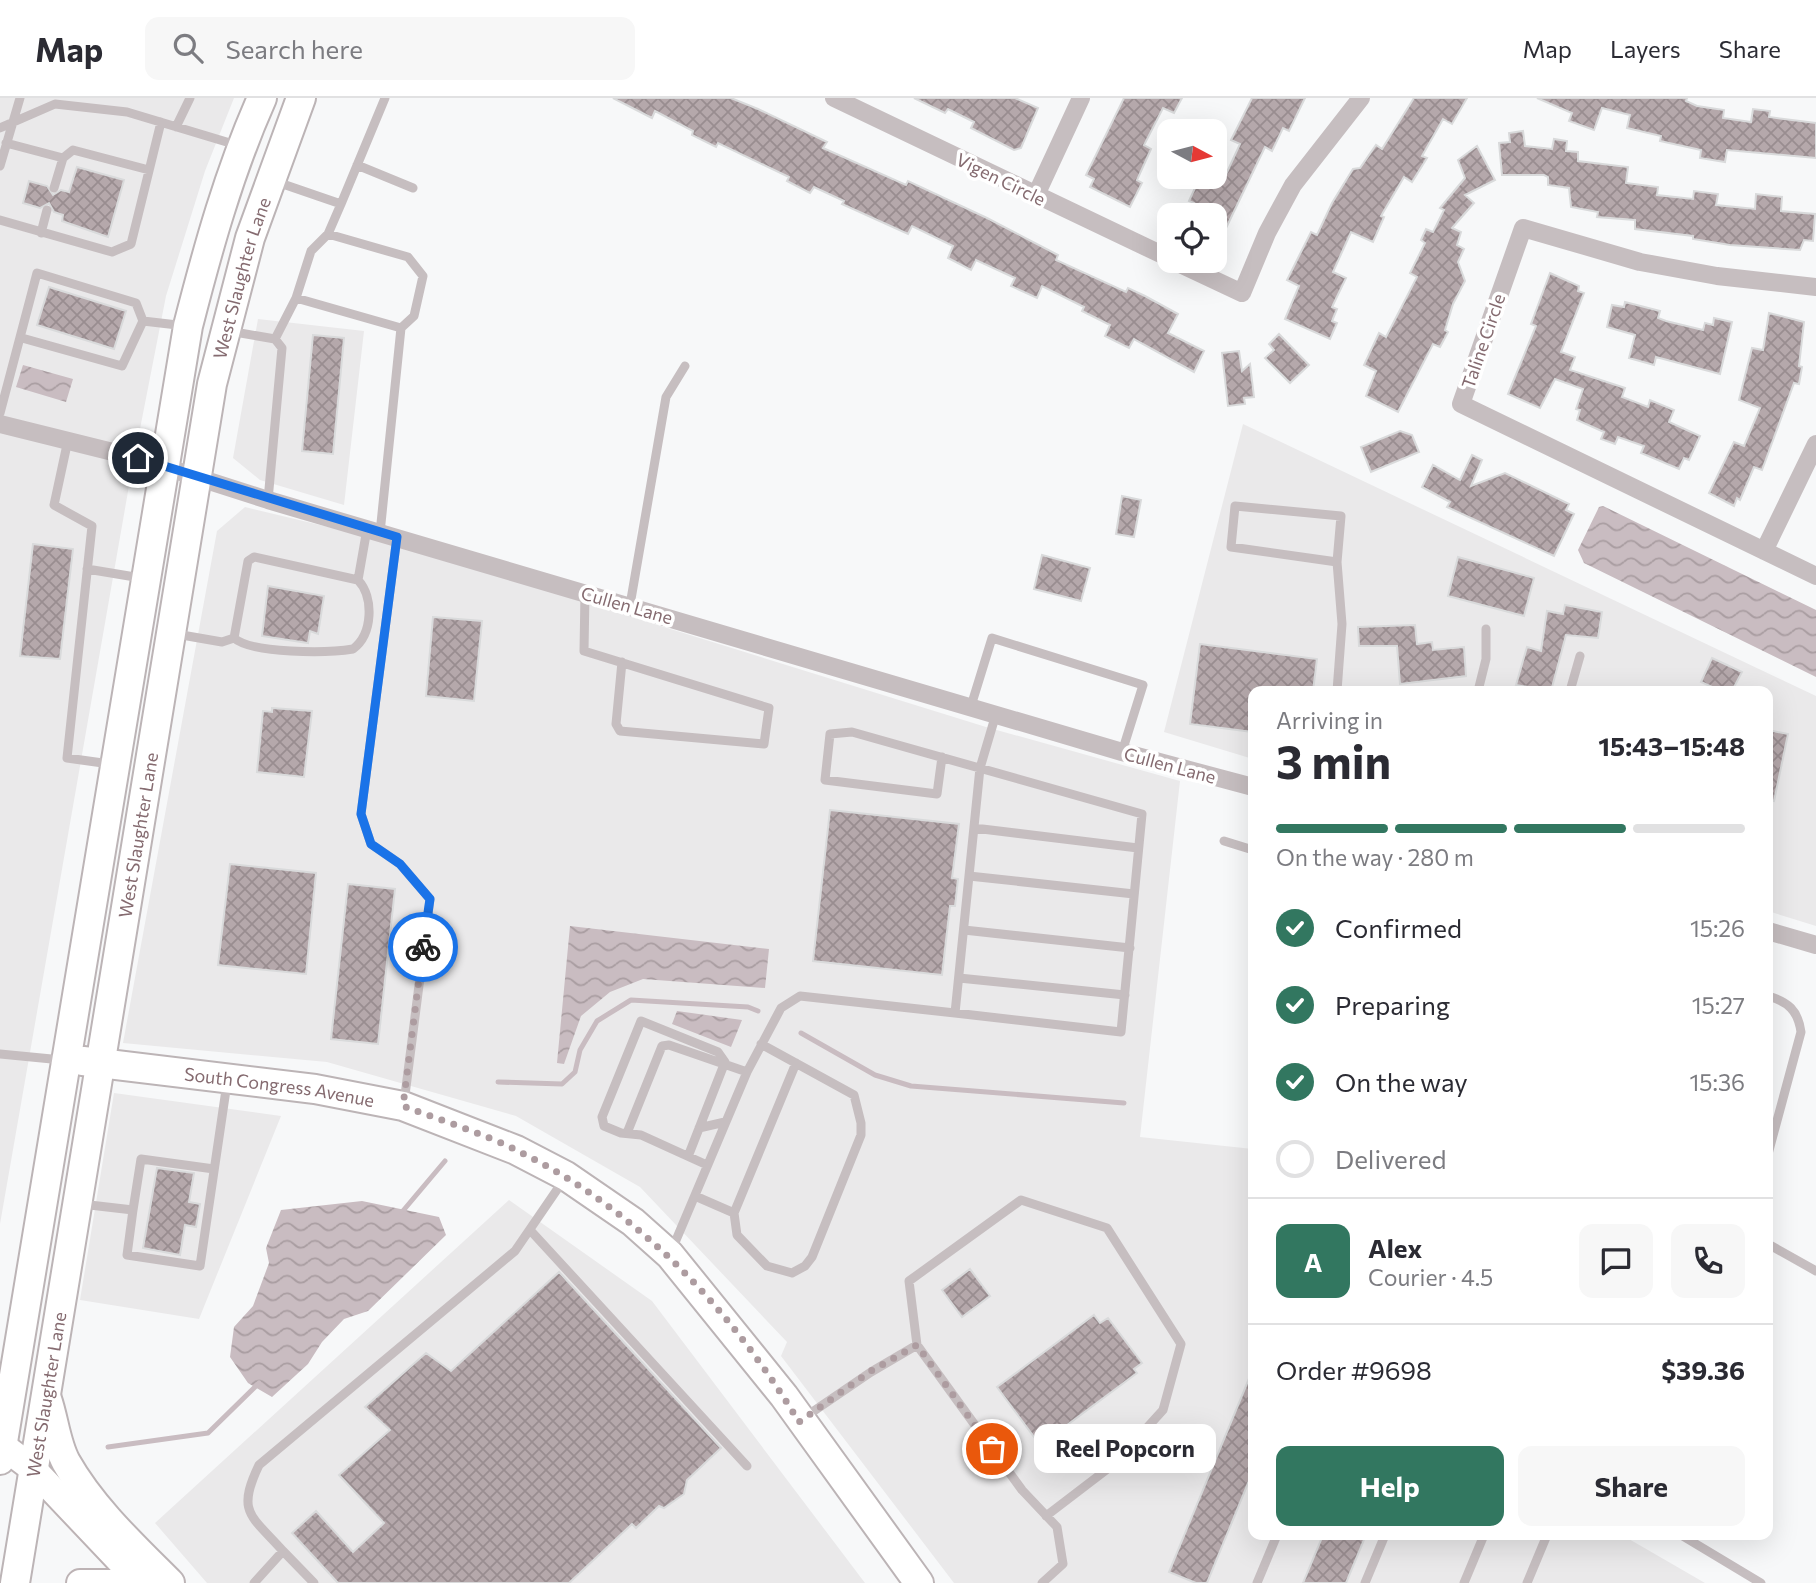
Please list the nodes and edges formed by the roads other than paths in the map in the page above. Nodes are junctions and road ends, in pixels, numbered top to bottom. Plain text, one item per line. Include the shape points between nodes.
1 (20, 98) edge
2 (262, 98) edge
3 (301, 98) edge
4 (385, 98) edge
5 (834, 98) edge
6 (1082, 98) edge
7 (1361, 98) edge
8 (187, 99) edge
9 (13, 121) junction
10 (161, 122) junction
11 (176, 127) junction
12 (0, 128) edge
13 (6, 143) junction
14 (241, 146) junction
15 (63, 158) junction
16 (358, 165) junction
17 (0, 166) edge
18 (149, 170) junction
19 (269, 179) junction
20 (54, 188) dead end
21 (413, 188) dead end
22 (1036, 195) junction
23 (341, 204) junction
24 (47, 210) dead end
25 (0, 220) edge
26 (41, 233) junction
27 (328, 234) junction
28 (1157, 252) edge
29 (1200, 273) edge
30 (1816, 287) edge
31 (296, 298) junction
32 (143, 321) junction
33 (188, 326) junction
34 (401, 328) junction
35 (224, 330) junction
36 (22, 338) junction
37 (275, 339) junction
38 (685, 366) dead end
39 (0, 413) edge
40 (0, 424) edge
41 (68, 440) junction
42 (1816, 444) edge
43 (162, 466) junction
44 (195, 477) junction
45 (268, 500) junction
46 (381, 533) junction
47 (1764, 551) junction
48 (1337, 562) junction
49 (88, 569) junction
50 (1816, 576) edge
51 (144, 579) junction
52 (358, 580) junction
53 (585, 593) junction
54 (630, 605) junction
55 (1486, 629) dead end
56 (171, 633) junction
57 (234, 638) junction
58 (1580, 656) dead end
59 (622, 662) junction
60 (1337, 686) edge
61 (1479, 686) edge
62 (1571, 686) edge
63 (971, 706) junction
64 (996, 715) junction
65 (1122, 752) junction
66 (942, 757) junction
67 (113, 764) junction
68 (980, 768) junction
69 (1248, 786) edge
70 (974, 828) junction
71 (1224, 841) dead end
72 (1139, 848) junction
73 (1248, 848) edge
74 (969, 876) junction
75 (1135, 894) junction
76 (964, 930) junction
77 (1773, 932) edge
78 (1816, 945) edge
79 (1130, 948) junction
80 (959, 978) junction
81 (1125, 995) junction
82 (1773, 998) edge
83 (955, 1013) junction
84 (761, 1044) junction
85 (0, 1054) edge
86 (64, 1060) junction
87 (725, 1062) junction
88 (102, 1063) junction
89 (796, 1063) junction
90 (747, 1072) junction
91 (227, 1081) junction
92 (403, 1106) junction
93 (725, 1122) junction
94 (1773, 1122) edge
95 (699, 1128) junction
96 (627, 1133) junction
97 (689, 1154) junction
98 (708, 1165) junction
99 (214, 1168) junction
100 (566, 1176) junction
101 (695, 1196) junction
102 (78, 1203) junction
103 (133, 1210) junction
104 (734, 1213) junction
105 (530, 1230) junction
106 (1773, 1247) edge
107 (670, 1255) junction
108 (1816, 1271) edge
109 (24, 1310) junction
110 (917, 1345) junction
111 (0, 1350) edge
112 (45, 1393) junction
113 (799, 1422) junction
114 (1, 1450) edge
115 (747, 1466) dead end
116 (32, 1468) junction
117 (1046, 1516) junction
118 (1275, 1540) edge
119 (1383, 1540) edge
120 (1482, 1540) edge
121 (1545, 1540) edge
122 (1689, 1540) edge
123 (283, 1551) junction
124 (15, 1583) edge
125 (80, 1583) edge
126 (111, 1583) edge
127 (141, 1583) edge
128 (170, 1583) edge
129 (254, 1583) edge
130 (314, 1583) edge
131 (919, 1583) edge
132 (1042, 1583) edge
133 (1257, 1583) edge
134 (1365, 1583) edge
135 (1464, 1583) edge
136 (1527, 1583) edge
137 (1761, 1583) edge

1 - 9 lane
2 - 14 main road, West Slaughter Lane
3 - 19 main road, West Slaughter Lane
4 - 16 lane
5 - 22 street, Vigen Circle
6 - 22 street
7 - 29 street via 1293,185 1242,293
8 - 11 lane
9 - 10 lane via 55,104
9 - 12 lane
9 - 13 lane
10 - 11 lane
10 - 18 lane
11 - 14 lane
13 - 15 lane
13 - 17 lane
14 - 33 main road, West Slaughter Lane
15 - 18 lane via 73,150 82,151
15 - 20 lane
16 - 21 lane
16 - 23 lane
18 - 26 lane via 131,244 112,252
19 - 23 lane
19 - 35 main road, West Slaughter Lane
22 - 28 street, Vigen Circle
23 - 27 lane
24 - 26 lane
25 - 26 lane
27 - 31 lane via 312,251
27 - 34 lane via 408,257 423,276 414,316
30 - 47 street, Taline Circle via 1652,264 1523,228 1461,404
31 - 34 lane
31 - 37 lane
32 - 33 lane
32 - 36 lane via 122,366
32 - 36 lane via 136,303 37,273
33 - 43 main road, West Slaughter Lane
34 - 46 lane
35 - 37 lane
35 - 44 main road, West Slaughter Lane
36 - 39 lane
37 - 45 lane via 282,348
38 - 54 lane via 666,397
40 - 41 street, Cullen Lane
41 - 43 street, Cullen Lane
41 - 49 lane via 54,505 92,526
42 - 47 street
43 - 44 street, Cullen Lane
43 - 51 main road, West Slaughter Lane
44 - 45 street, Cullen Lane
44 - 56 main road, West Slaughter Lane
45 - 46 street, Cullen Lane
46 - 52 lane
46 - 53 street, Cullen Lane
46 - 92 lane via 361,814 371,844 400,864 430,899
47 - 50 street, Taline Circle
48 - 48 lane via 1341,516 1235,506 1231,547
48 - 60 lane via 1342,624
49 - 51 lane
49 - 67 lane via 67,758
51 - 67 main road, West Slaughter Lane
52 - 57 lane via 254,557 248,561
52 - 57 lane via 368,596 368,616 363,639 353,649 290,650 240,644
53 - 54 street, Cullen Lane
53 - 59 lane via 584,650
54 - 63 street, Cullen Lane
55 - 61 lane via 1486,659
56 - 57 lane via 222,642
56 - 88 main road, West Slaughter Lane
58 - 62 lane
59 - 59 lane via 769,708 764,744 620,731 616,723
63 - 64 street, Cullen Lane
63 - 65 lane via 992,638 1143,685
64 - 65 street, Cullen Lane
64 - 68 lane
65 - 69 street, Cullen Lane
66 - 66 lane via 852,732 830,734 825,780 937,794
66 - 68 lane
67 - 86 main road, West Slaughter Lane
68 - 70 lane
68 - 72 lane via 1142,814
70 - 72 lane
70 - 74 lane
71 - 73 lane
72 - 75 lane
74 - 75 lane
74 - 76 lane
75 - 79 lane
76 - 79 lane
76 - 80 lane
77 - 78 street
79 - 81 lane
80 - 81 lane
80 - 83 lane
81 - 83 lane via 1121,1032
82 - 94 lane via 1792,1007 1801,1032
83 - 84 lane via 800,996 781,1008
84 - 89 lane
84 - 90 lane
85 - 86 lane
86 - 88 main road, South Congress Avenue
86 - 109 main road, West Slaughter Lane
87 - 90 lane
87 - 95 lane
87 - 96 lane via 662,1046
87 - 96 lane via 718,1052 641,1021 602,1117 604,1126
88 - 91 main road, South Congress Avenue
88 - 102 main road, West Slaughter Lane
89 - 104 lane
89 - 104 lane via 854,1095 861,1123 812,1257 792,1273 767,1266 737,1235
90 - 93 lane
91 - 92 main road, South Congress Avenue via 326,1091
91 - 99 lane
92 - 100 main road, South Congress Avenue via 516,1150
93 - 95 lane
93 - 98 lane
95 - 97 lane
96 - 97 lane
97 - 98 lane
98 - 101 lane
99 - 103 lane via 141,1159
99 - 103 lane via 200,1266 127,1255
100 - 105 lane
100 - 107 main road, South Congress Avenue via 633,1222
101 - 104 lane
101 - 107 lane
102 - 103 lane
102 - 112 main road, West Slaughter Lane
105 - 115 lane
105 - 123 lane via 515,1251 258,1465 246,1491 249,1513
106 - 108 lane
107 - 113 main road, South Congress Avenue via 784,1396
109 - 111 main road
109 - 114 main road, West Slaughter Lane
110 - 113 lane
110 - 117 lane via 1022,1490
110 - 117 lane via 909,1282 1021,1200 1108,1228 1181,1345 1163,1410 1114,1464
112 - 116 main road, West Slaughter Lane
112 - 128 main road via 65,1460 89,1497
113 - 131 main road, South Congress Avenue
114 - 116 main road
116 - 124 main road, West Slaughter Lane
116 - 127 main road
117 - 132 lane via 1057,1527 1063,1564
118 - 133 lane
119 - 134 lane
120 - 135 lane
121 - 136 lane
122 - 137 lane
123 - 129 lane
123 - 130 lane
125 - 126 main road

